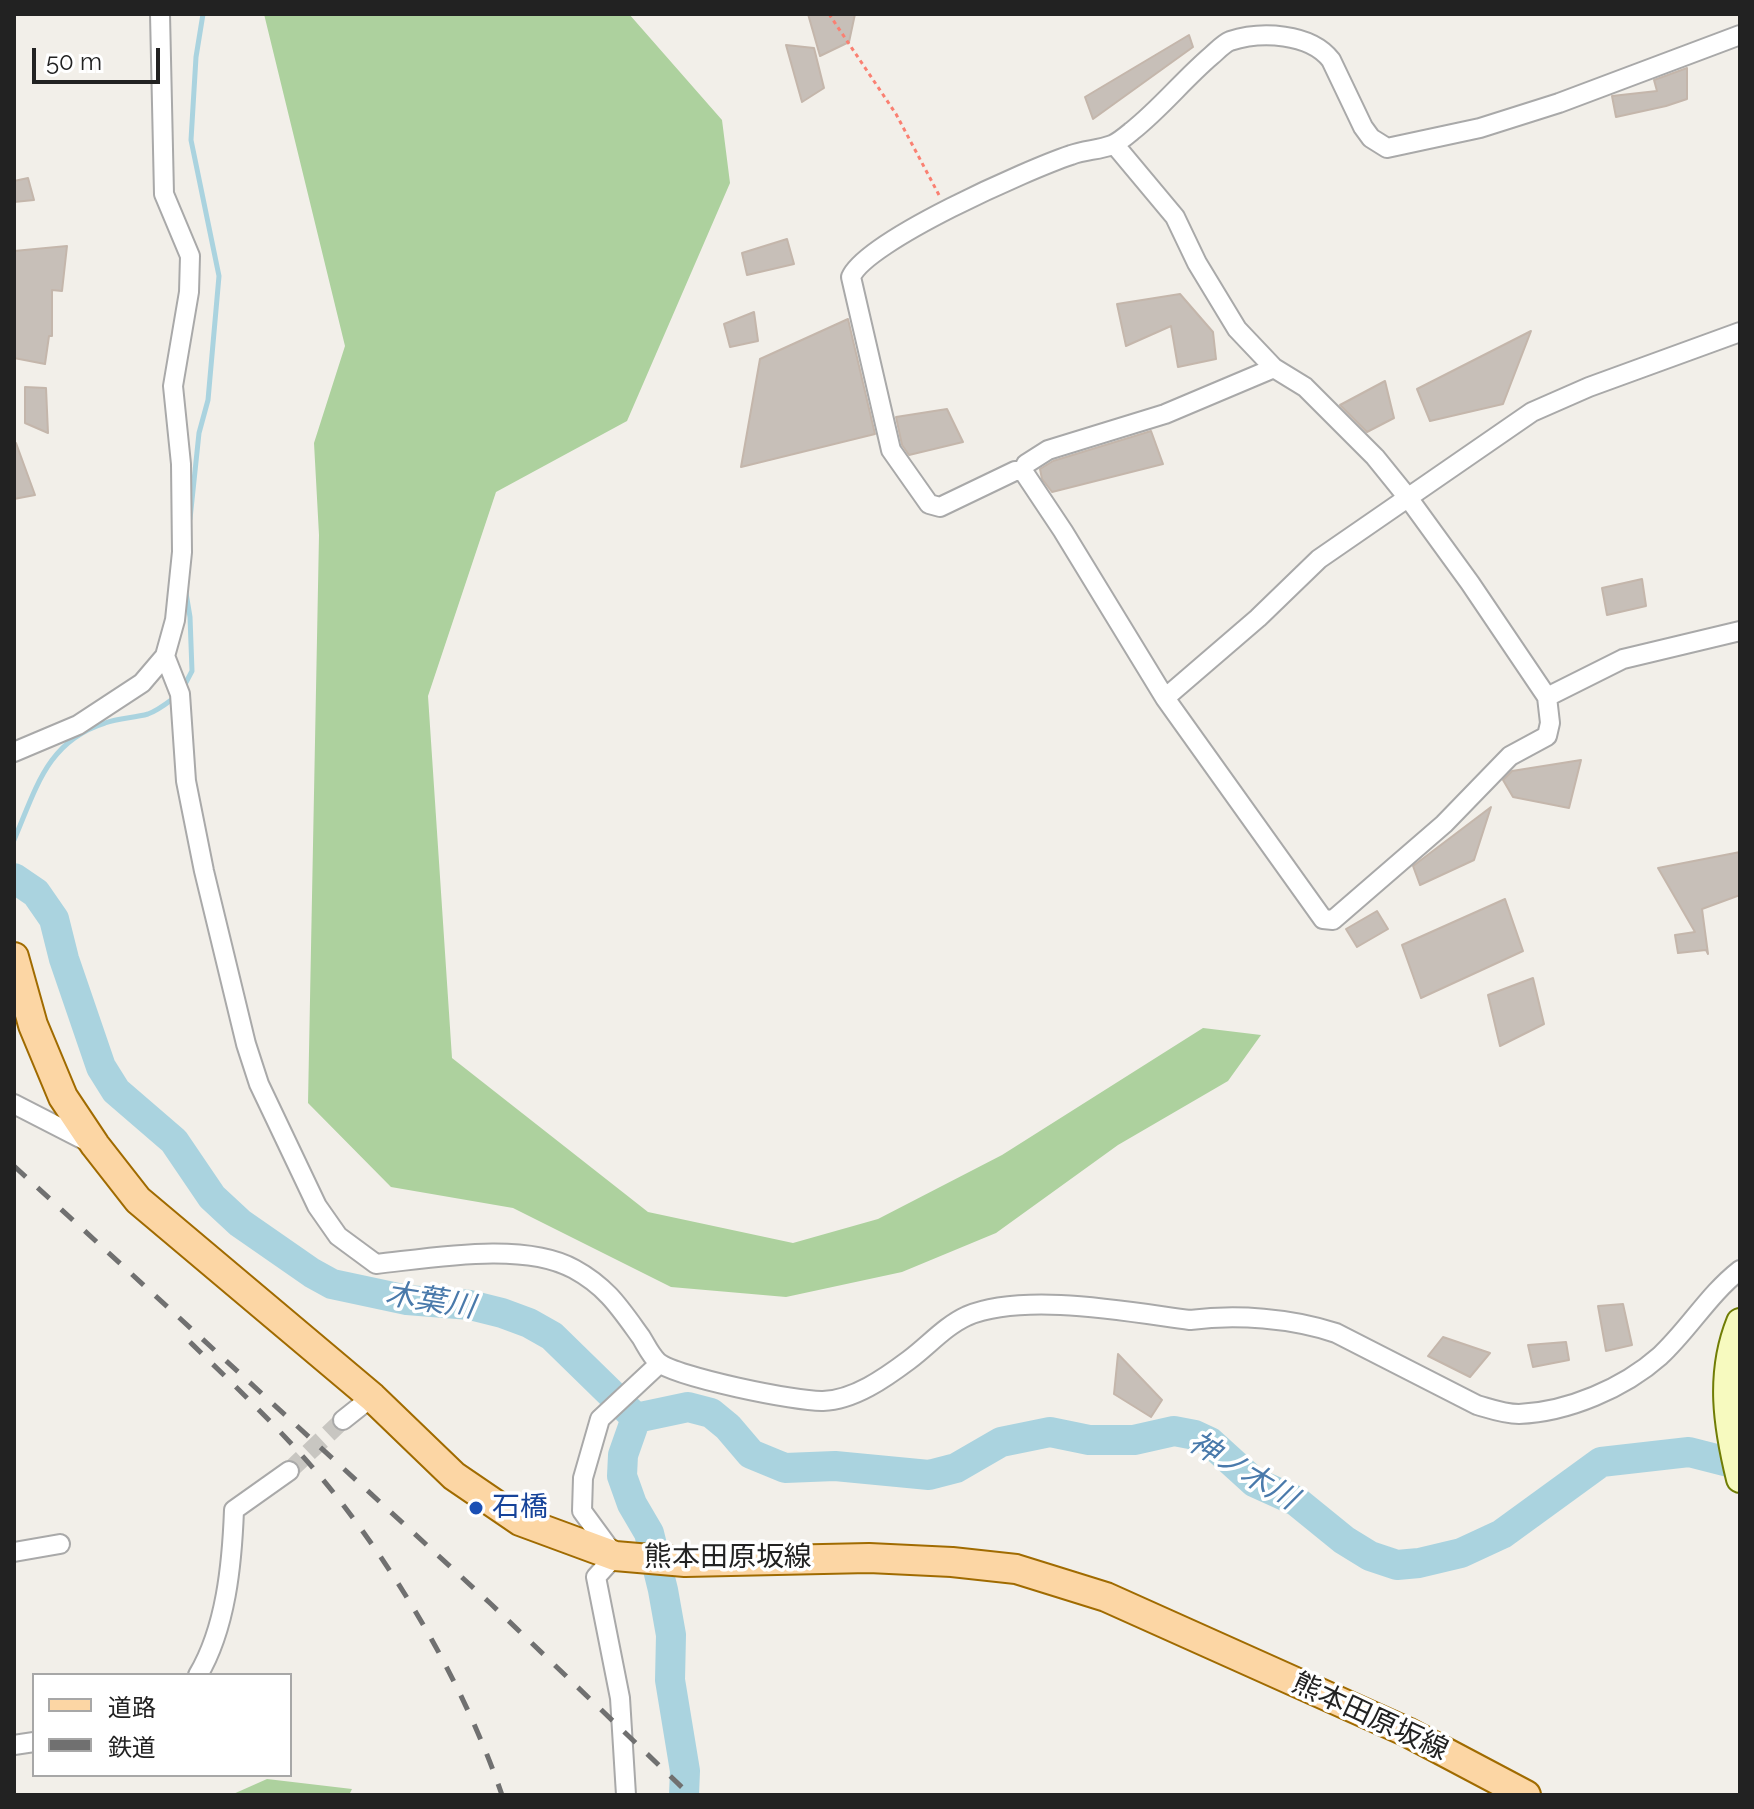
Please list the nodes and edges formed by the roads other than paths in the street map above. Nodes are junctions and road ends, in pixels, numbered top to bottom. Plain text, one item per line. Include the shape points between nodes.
1 (160, 14) edge
2 (1740, 35) edge
3 (1114, 144) junction
4 (1740, 332) edge
5 (1274, 368) junction
6 (1023, 471) junction
7 (1409, 499) junction
8 (1740, 631) edge
9 (165, 656) junction
10 (1547, 697) junction
11 (1165, 698) junction
12 (14, 752) edge
13 (14, 957) edge
14 (14, 1104) edge
15 (95, 1145) junction
16 (1740, 1270) edge
17 (1740, 1322) edge
18 (659, 1364) junction
19 (372, 1397) junction
20 (343, 1420) tunnel mouth
21 (289, 1471) tunnel mouth
22 (1740, 1479) edge
23 (60, 1544) dead end
24 (14, 1552) edge
25 (625, 1557) junction
26 (199, 1673) edge
27 (626, 1795) edge
28 (1526, 1795) edge

1 - 9 street via 164,194 190,256 173,386 182,552 175,620
2 - 3 street via 1546,107 1387,148 1363,127 1325,52 1292,38 1252,37 1227,42
3 - 5 street via 1175,217 1237,329
3 - 6 street via 1071,154 947,208 854,269 851,277 891,450 929,504 940,507
4 - 7 street via 1532,412
5 - 6 street via 1165,414 1048,450
5 - 7 street via 1305,387
6 - 11 street
7 - 10 street
7 - 11 street via 1319,559
8 - 10 street via 1623,659
9 - 12 street via 142,683 78,725
9 - 18 street via 180,694 186,781 246,1044 259,1084 317,1206 338,1236 376,1264 489,1253 540,1257 573,1268 613,1297
10 - 11 street via 1547,736 1510,756 1444,824 1333,920 1323,919
13 - 15 main road, 熊本田原坂線 via 33,1025 63,1097
14 - 15 street
15 - 19 main road, 熊本田原坂線 via 138,1200
16 - 18 street via 1659,1357 1627,1379 1592,1397 1520,1414 1477,1405 1318,1327 1069,1306 1019,1305 968,1316 854,1394 823,1401 705,1380
17 - 22 street via 1726,1398
18 - 25 street via 600,1419 583,1478 582,1511
19 - 20 street
19 - 25 main road, 熊本田原坂線 via 454,1476 520,1521
21 - 26 street via 234,1510 231,1565
23 - 24 street
25 - 27 street via 596,1577 620,1698
25 - 28 main road, 熊本田原坂線 via 685,1562 869,1558 1016,1569 1106,1597 1407,1732

